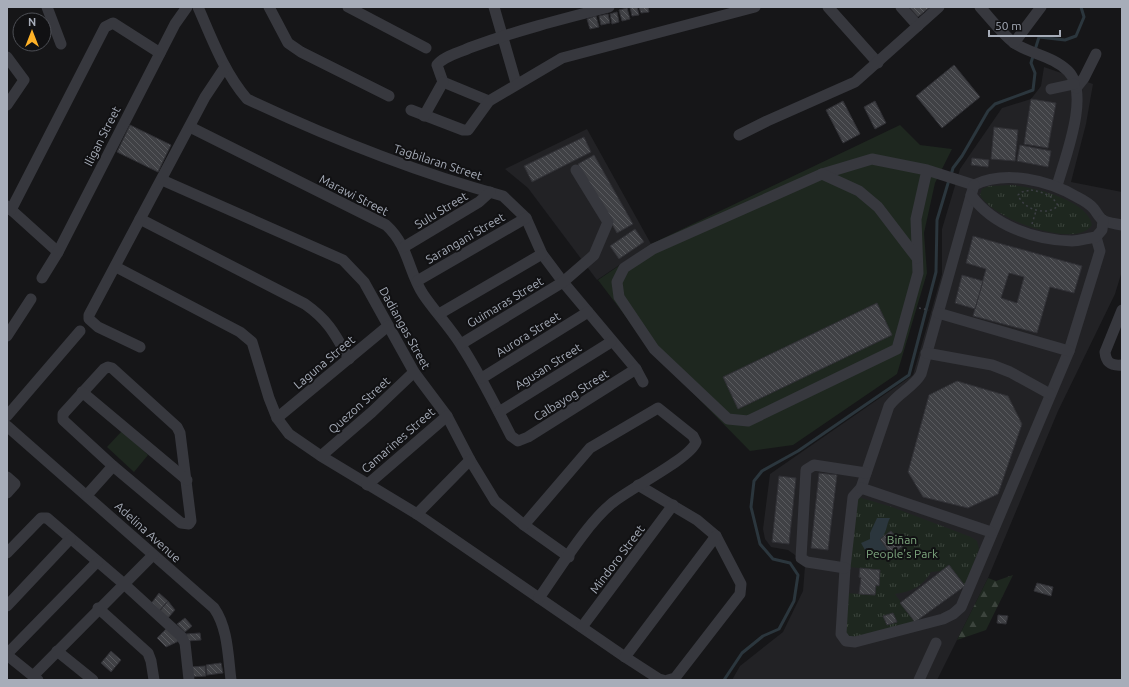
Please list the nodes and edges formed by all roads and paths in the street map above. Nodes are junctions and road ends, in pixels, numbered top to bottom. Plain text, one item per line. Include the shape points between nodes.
1 (47, 7) edge
2 (187, 7) edge
3 (198, 7) edge
4 (269, 7) edge
5 (348, 7) edge
6 (494, 7) edge
7 (609, 7) edge
8 (755, 7) edge
9 (828, 7) edge
10 (901, 7) edge
11 (939, 7) edge
12 (980, 7) edge
13 (1041, 7) edge
14 (918, 26) junction
15 (501, 36) junction
16 (61, 44) dead end
17 (1019, 45) junction
18 (426, 48) dead end
19 (160, 53) junction
20 (1096, 54) dead end
21 (7, 57) edge
22 (878, 63) junction
23 (225, 67) junction
24 (443, 82) junction
25 (516, 83) junction
26 (1075, 86) junction
27 (1051, 89) dead end
28 (389, 96) dead end
29 (489, 101) junction
30 (7, 105) edge
31 (411, 110) dead end
32 (424, 116) junction
33 (190, 127) junction
34 (739, 135) dead end
35 (576, 170) dead end
36 (927, 170) junction
37 (822, 174) junction
38 (162, 180) junction
39 (1057, 186) junction
40 (973, 190) junction
41 (490, 192) junction
42 (9, 208) edge
43 (1036, 211) junction
44 (526, 218) junction
45 (140, 219) junction
46 (1103, 220) junction
47 (1122, 226) edge
48 (1030, 233) junction
49 (1096, 237) junction
50 (404, 247) junction
51 (58, 252) junction
52 (542, 254) junction
53 (917, 258) junction
54 (116, 267) junction
55 (42, 278) dead end
56 (417, 281) junction
57 (563, 282) junction
58 (31, 299) dead end
59 (916, 307) dead end
60 (1122, 310) edge
61 (588, 312) junction
62 (935, 312) junction
63 (439, 314) junction
64 (388, 326) junction
65 (9, 329) edge
66 (80, 331) dead end
67 (611, 342) junction
68 (461, 344) junction
69 (140, 347) dead end
70 (1068, 351) junction
71 (926, 353) junction
72 (349, 359) junction
73 (1122, 364) edge
74 (636, 369) junction
75 (414, 372) junction
76 (482, 378) junction
77 (643, 382) dead end
78 (82, 392) junction
79 (1050, 394) junction
80 (499, 412) junction
81 (7, 416) edge
82 (447, 416) junction
83 (277, 418) junction
84 (7, 426) edge
85 (518, 441) joint
86 (321, 456) junction
87 (470, 460) junction
88 (113, 466) junction
89 (866, 473) junction
90 (7, 477) edge
91 (187, 480) junction
92 (367, 484) junction
93 (638, 485) junction
94 (861, 488) junction
95 (7, 493) edge
96 (87, 495) junction
97 (673, 505) junction
98 (417, 514) junction
99 (524, 525) junction
100 (991, 532) junction
101 (716, 536) junction
102 (70, 539) junction
103 (7, 553) edge
104 (153, 555) junction
105 (568, 557) junction
106 (97, 562) junction
107 (845, 568) junction
108 (124, 584) junction
109 (539, 598) junction
110 (7, 606) edge
111 (98, 608) junction
112 (582, 627) junction
113 (936, 643) dead end
114 (57, 651) junction
115 (7, 655) edge
116 (625, 657) junction
117 (36, 678) edge
118 (93, 680) edge
119 (154, 680) edge
120 (189, 680) edge
121 (231, 680) edge
122 (663, 680) edge
123 (668, 680) edge
124 (919, 680) edge

1 - 16 street
2 - 19 street, Iligan Street
3 - 23 street, Tagbilaran Street
4 - 28 street via 288,42 301,52
5 - 18 street
6 - 15 street
7 - 15 street
8 - 25 street via 562,58
9 - 22 street
10 - 14 street
11 - 14 street
12 - 17 street
13 - 17 street
14 - 22 street
15 - 24 street via 440,61 437,66
15 - 25 street
17 - 26 street via 1047,56 1068,71
19 - 42 street via 113,23 105,27
19 - 51 street, Iligan Street
20 - 26 street via 1084,78
21 - 30 street via 24,80
22 - 34 street via 856,82
23 - 33 street via 205,97
23 - 41 street, Tagbilaran Street via 236,86 247,98 262,106 391,161
24 - 29 street
24 - 32 street
25 - 29 street
26 - 27 street
26 - 39 street via 1075,120
29 - 32 street via 468,130
31 - 32 street
33 - 38 street
33 - 50 street, Marawi Street via 386,225 396,234
35 - 57 street, Guimaras Street via 608,222 594,255
36 - 37 street via 872,159
36 - 40 street via 957,179
36 - 53 street via 916,219
37 - 53 street via 859,191 878,207
37 - 53 street via 653,249 624,268 617,282 619,297 654,349 728,419 748,421 897,349 918,273
38 - 45 street
38 - 64 street, Dadiangas Street via 343,260 364,282
39 - 40 street via 1021,178 998,178 981,182
39 - 46 street via 1093,208
40 - 48 street via 979,206 991,217
40 - 62 street
41 - 44 street, Tagbilaran Street via 503,196
41 - 50 street, Sulu Street via 479,202
42 - 51 street
43 - 43 path via 1047,211 1058,206 1050,196 1042,192 1031,190 1018,195 1026,205
43 - 48 path
44 - 52 street, Tagbilaran Street
44 - 56 street, Sarangani Street
45 - 54 street
45 - 72 street via 305,304 321,315
46 - 47 street
46 - 49 street via 1102,230
48 - 49 street via 1073,241
49 - 70 street via 1100,251
50 - 56 street, Marawi Street
51 - 55 street, Iligan Street
52 - 57 street, Tagbilaran Street
52 - 63 street
54 - 69 street via 91,310 89,319 98,327
54 - 83 street via 240,332 252,342
56 - 63 street, Marawi Street
57 - 61 street, Tagbilaran Street
57 - 68 street, Guimaras Street
58 - 65 street
59 - 62 path
60 - 73 street via 1105,352 1109,363
61 - 67 street, Tagbilaran Street
61 - 76 street, Aurora Street
62 - 70 street
62 - 71 street
63 - 68 street, Marawi Street
64 - 72 street, Laguna Street
64 - 75 street, Dadiangas Street
66 - 81 street
67 - 74 street, Tagbilaran Street
67 - 80 street, Agusan Street
68 - 76 street, Marawi Street
70 - 79 street
71 - 79 street via 992,365
71 - 89 street via 917,380 894,398 889,406
72 - 83 street, Laguna Street
74 - 77 street, Tagbilaran Street
74 - 85 street, Calbayog Street
75 - 82 street, Dadiangas Street
75 - 86 street, Quezon Street
76 - 80 street, Marawi Street
78 - 88 street via 63,414 63,420
78 - 91 street
78 - 91 street via 104,369 112,368 178,427
79 - 100 street
80 - 85 street, Marawi Street via 511,436
82 - 87 street, Dadiangas Street
82 - 92 street, Camarines Street
83 - 86 street via 289,434
84 - 96 street, Adelina Avenue
86 - 92 street
87 - 98 street
87 - 99 street, Dadiangas Street via 495,501
88 - 91 street via 186,525 191,521
88 - 96 street
89 - 94 street
89 - 107 street via 814,465 806,470 802,558 807,562
90 - 95 street via 15,484
92 - 98 street
93 - 97 street
93 - 99 street via 694,448 696,442 693,436 658,408 590,448
93 - 105 street via 610,505
94 - 100 street
94 - 107 street via 853,496
96 - 104 street, Adelina Avenue
97 - 101 street
97 - 112 street, Mindoro Street
98 - 109 street
99 - 105 street, Dadiangas Street
100 - 107 street via 961,607 953,614 943,619 855,642 846,641 841,634
101 - 116 street
101 - 123 street via 741,584 740,594 675,678
102 - 103 street via 44,517
102 - 106 street
102 - 110 street
104 - 108 street
104 - 121 street, Adelina Avenue via 214,608 221,618
105 - 109 street
106 - 108 street
106 - 115 street
108 - 111 street
108 - 120 street via 182,636
109 - 112 street
111 - 114 street
111 - 119 street via 148,653
112 - 116 street
113 - 124 street
114 - 117 street
114 - 118 street
115 - 117 street
116 - 122 street

